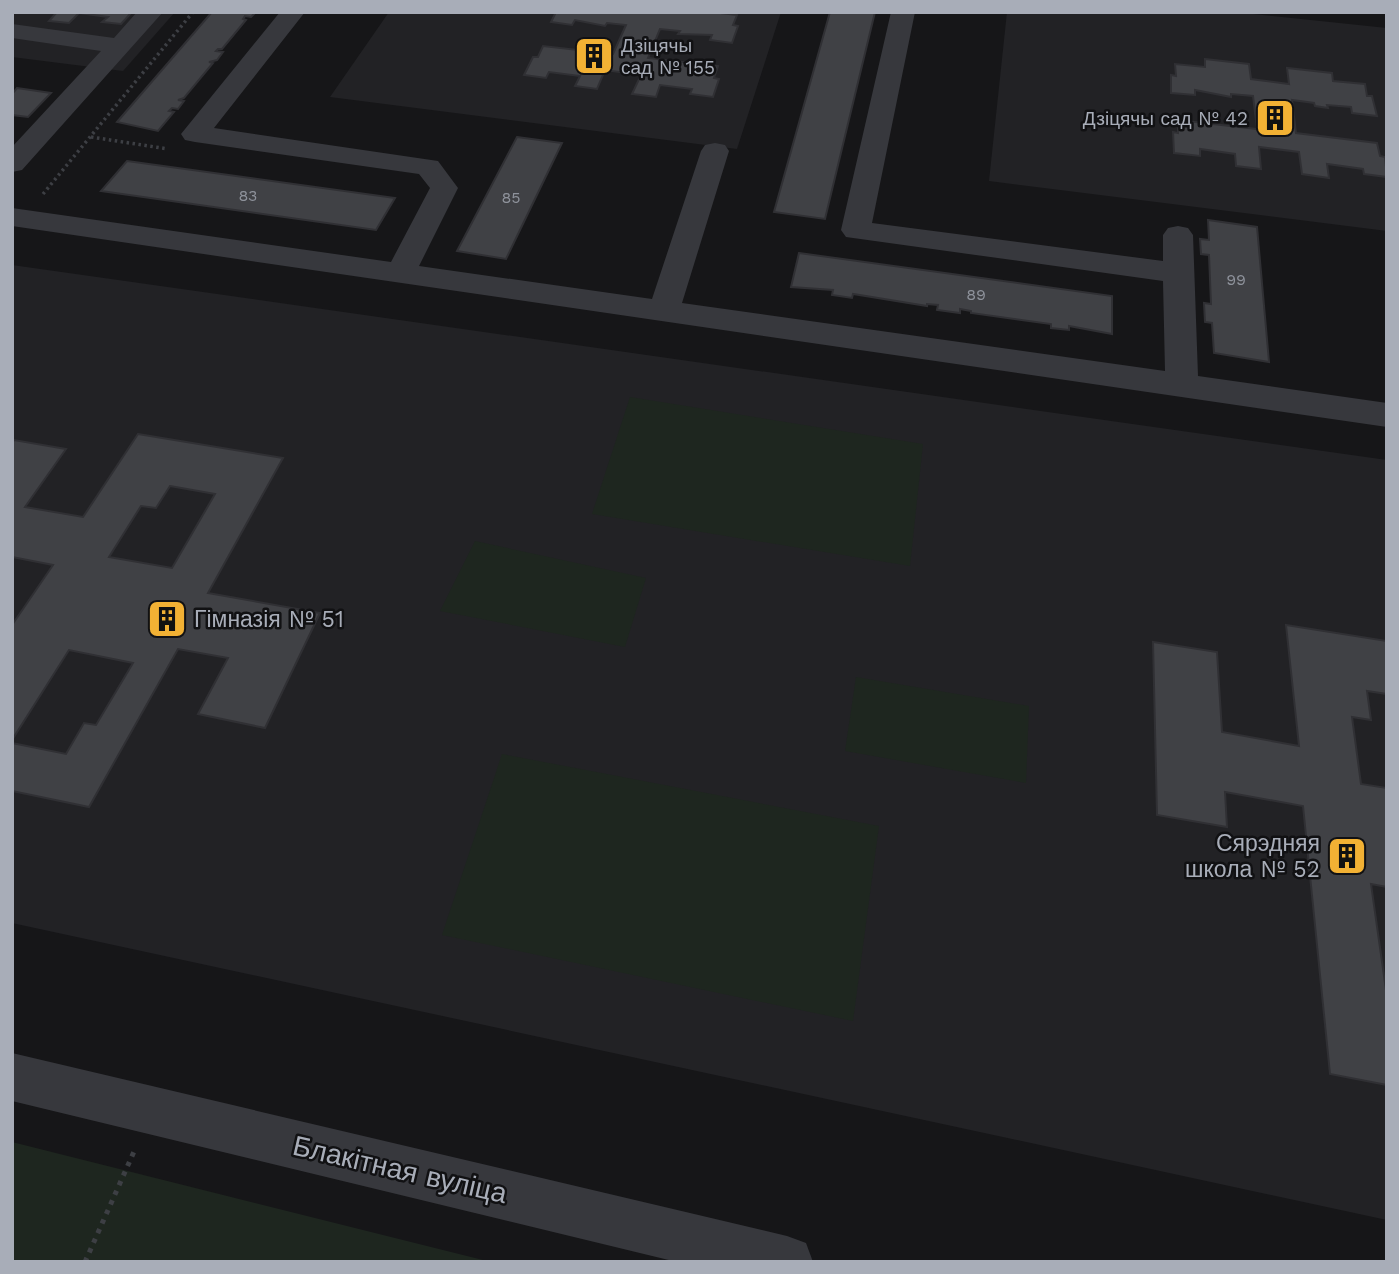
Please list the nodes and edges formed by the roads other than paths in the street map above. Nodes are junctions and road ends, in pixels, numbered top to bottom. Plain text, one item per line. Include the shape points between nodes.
1 (151, 12) edge
2 (293, 12) edge
3 (903, 12) edge
4 (12, 31) edge
5 (119, 46) junction
6 (715, 150) dead end
7 (12, 164) edge
8 (17, 218) edge
9 (1178, 235) dead end
10 (400, 273) junction
11 (1178, 273) junction
12 (664, 310) junction
13 (1182, 384) junction
14 (1387, 415) edge
15 (12, 1077) edge
16 (787, 1262) edge

1 - 5 street
2 - 10 street via 195,134 428,166 444,188
3 - 11 street via 856,230
4 - 5 street
5 - 7 street
6 - 12 street
8 - 10 street
9 - 11 street
10 - 12 street
11 - 13 street
12 - 13 street
13 - 14 street
15 - 16 street, Блакітная вуліца

